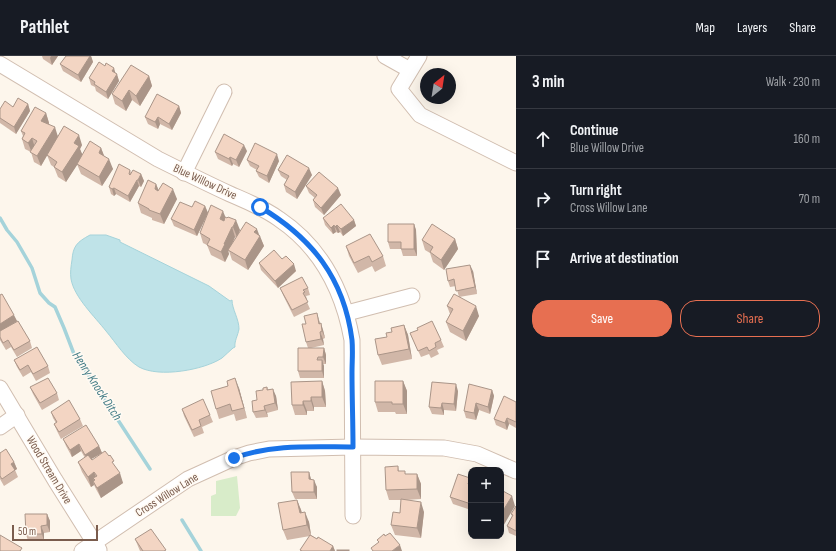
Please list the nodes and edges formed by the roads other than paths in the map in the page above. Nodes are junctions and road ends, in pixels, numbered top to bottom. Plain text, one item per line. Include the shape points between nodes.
1 (385, 56) edge
2 (419, 56) edge
3 (0, 64) edge
4 (410, 70) junction
5 (224, 92) dead end
6 (516, 164) edge
7 (184, 173) junction
8 (412, 296) dead end
9 (347, 313) junction
10 (0, 388) edge
11 (17, 415) junction
12 (0, 427) edge
13 (353, 447) junction
14 (516, 471) edge
15 (353, 516) dead end
16 (92, 548) edge

1 - 4 street
2 - 4 street
3 - 7 street, Blue Willow Drive
4 - 6 street via 399,89 420,115
5 - 7 street
7 - 9 street, Blue Willow Drive via 260,207 291,228 321,260 339,292
8 - 9 street
9 - 13 street, Blue Willow Drive via 352,345
10 - 11 street, Wood Stream Drive
11 - 12 street
11 - 16 street, Wood Stream Drive
13 - 14 street, Cross Willow Lane via 433,447 455,450 477,454
13 - 15 street, Blue Willow Drive
13 - 16 street, Cross Willow Lane via 269,449 241,455 188,479

